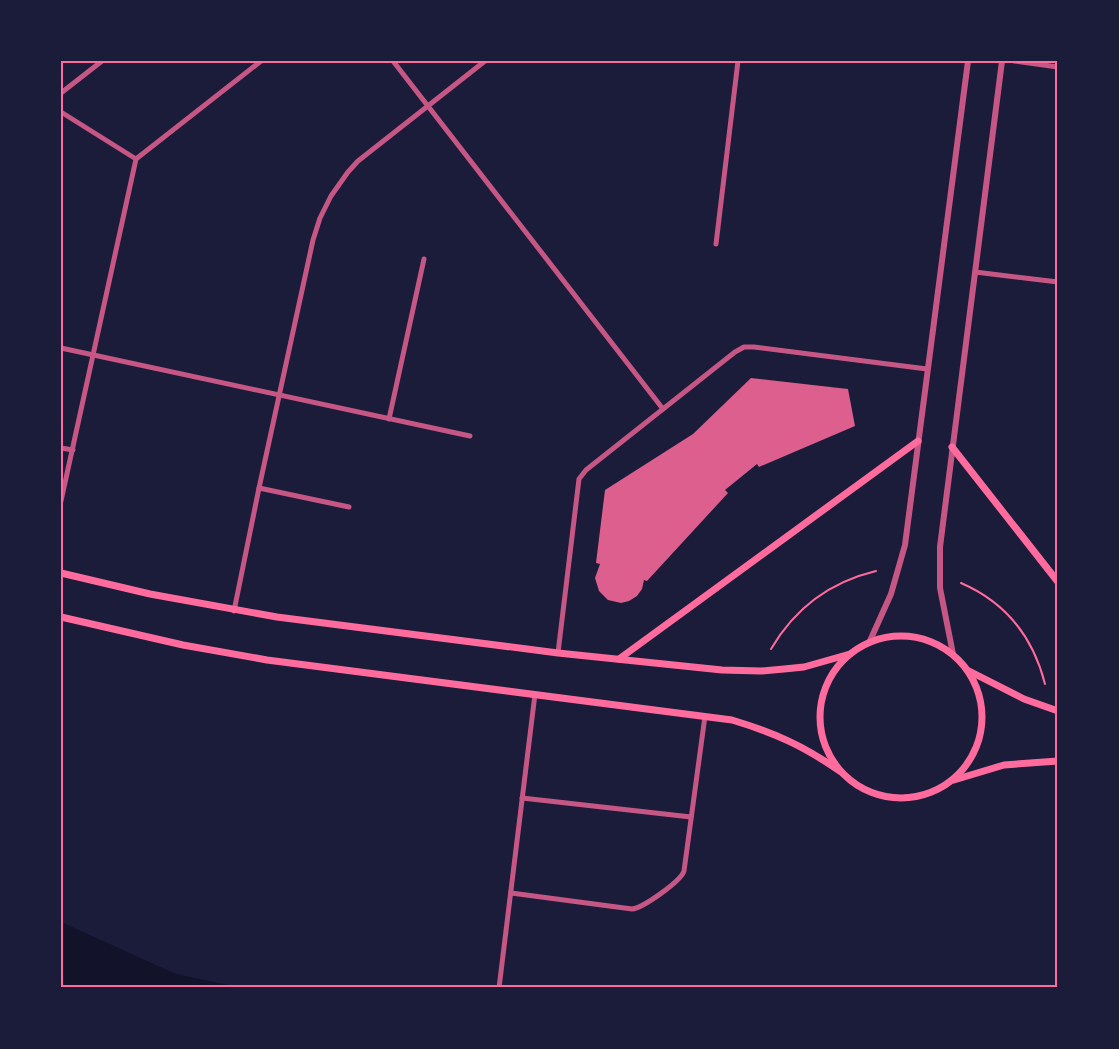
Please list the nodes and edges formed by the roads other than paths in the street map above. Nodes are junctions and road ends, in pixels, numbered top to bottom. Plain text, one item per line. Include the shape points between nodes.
1 (102, 61) edge
2 (261, 61) edge
3 (393, 61) edge
4 (485, 61) edge
5 (738, 61) edge
6 (968, 61) edge
7 (1002, 61) edge
8 (1014, 61) edge
9 (1058, 67) edge
10 (61, 93) edge
11 (427, 105) junction
12 (61, 112) edge
13 (136, 159) junction
14 (716, 244) dead end
15 (424, 259) dead end
16 (975, 272) junction
17 (1058, 282) edge
18 (61, 348) edge
19 (93, 355) junction
20 (927, 369) junction
21 (279, 395) junction
22 (663, 409) junction
23 (389, 419) junction
24 (470, 436) dead end
25 (918, 442) junction
26 (952, 447) junction
27 (61, 448) edge
28 (73, 450) junction
29 (259, 488) junction
30 (61, 501) edge
31 (350, 507) dead end
32 (61, 573) edge
33 (1058, 582) edge
34 (234, 611) junction
35 (61, 617) edge
36 (869, 643) junction
37 (558, 653) junction
38 (850, 654) junction
39 (953, 654) junction
40 (619, 659) junction
41 (968, 670) junction
42 (535, 694) junction
43 (1058, 711) edge
44 (704, 716) junction
45 (1058, 761) edge
46 (842, 772) junction
47 (948, 782) junction
48 (522, 798) junction
49 (691, 817) junction
50 (511, 893) junction
51 (499, 988) edge

1 - 10 street
2 - 13 street
3 - 11 street
4 - 11 street
5 - 14 street
6 - 20 street
7 - 16 street
8 - 9 street
11 - 21 street via 358,161 325,207 313,240
11 - 22 street
12 - 13 street
13 - 19 street
15 - 23 street
16 - 17 street
16 - 26 street
18 - 19 street
19 - 21 street
19 - 28 street
20 - 22 street via 749,347 735,352
20 - 25 street
21 - 23 street
21 - 29 street
22 - 37 street via 579,479
23 - 24 street
25 - 36 street via 905,545 891,594
25 - 40 main road
26 - 33 main road
26 - 39 street via 940,565 944,612
27 - 28 street
28 - 30 street
29 - 31 street
29 - 34 street
32 - 34 main road
34 - 37 main road
35 - 42 main road via 267,660
36 - 38 main road
36 - 39 main road via 890,637 913,637 934,643
37 - 40 main road
38 - 40 main road via 804,667 761,671
38 - 46 main road via 831,677 820,712 826,748
39 - 41 main road
41 - 43 main road via 1024,699
41 - 47 main road via 980,697 981,727 972,754
42 - 44 main road
42 - 48 street
44 - 46 main road via 732,720 778,735
44 - 49 street
45 - 47 main road via 1004,766
46 - 47 main road via 865,790 893,798 922,795
48 - 49 street
48 - 50 street
49 - 50 street via 683,875 637,908
50 - 51 street

